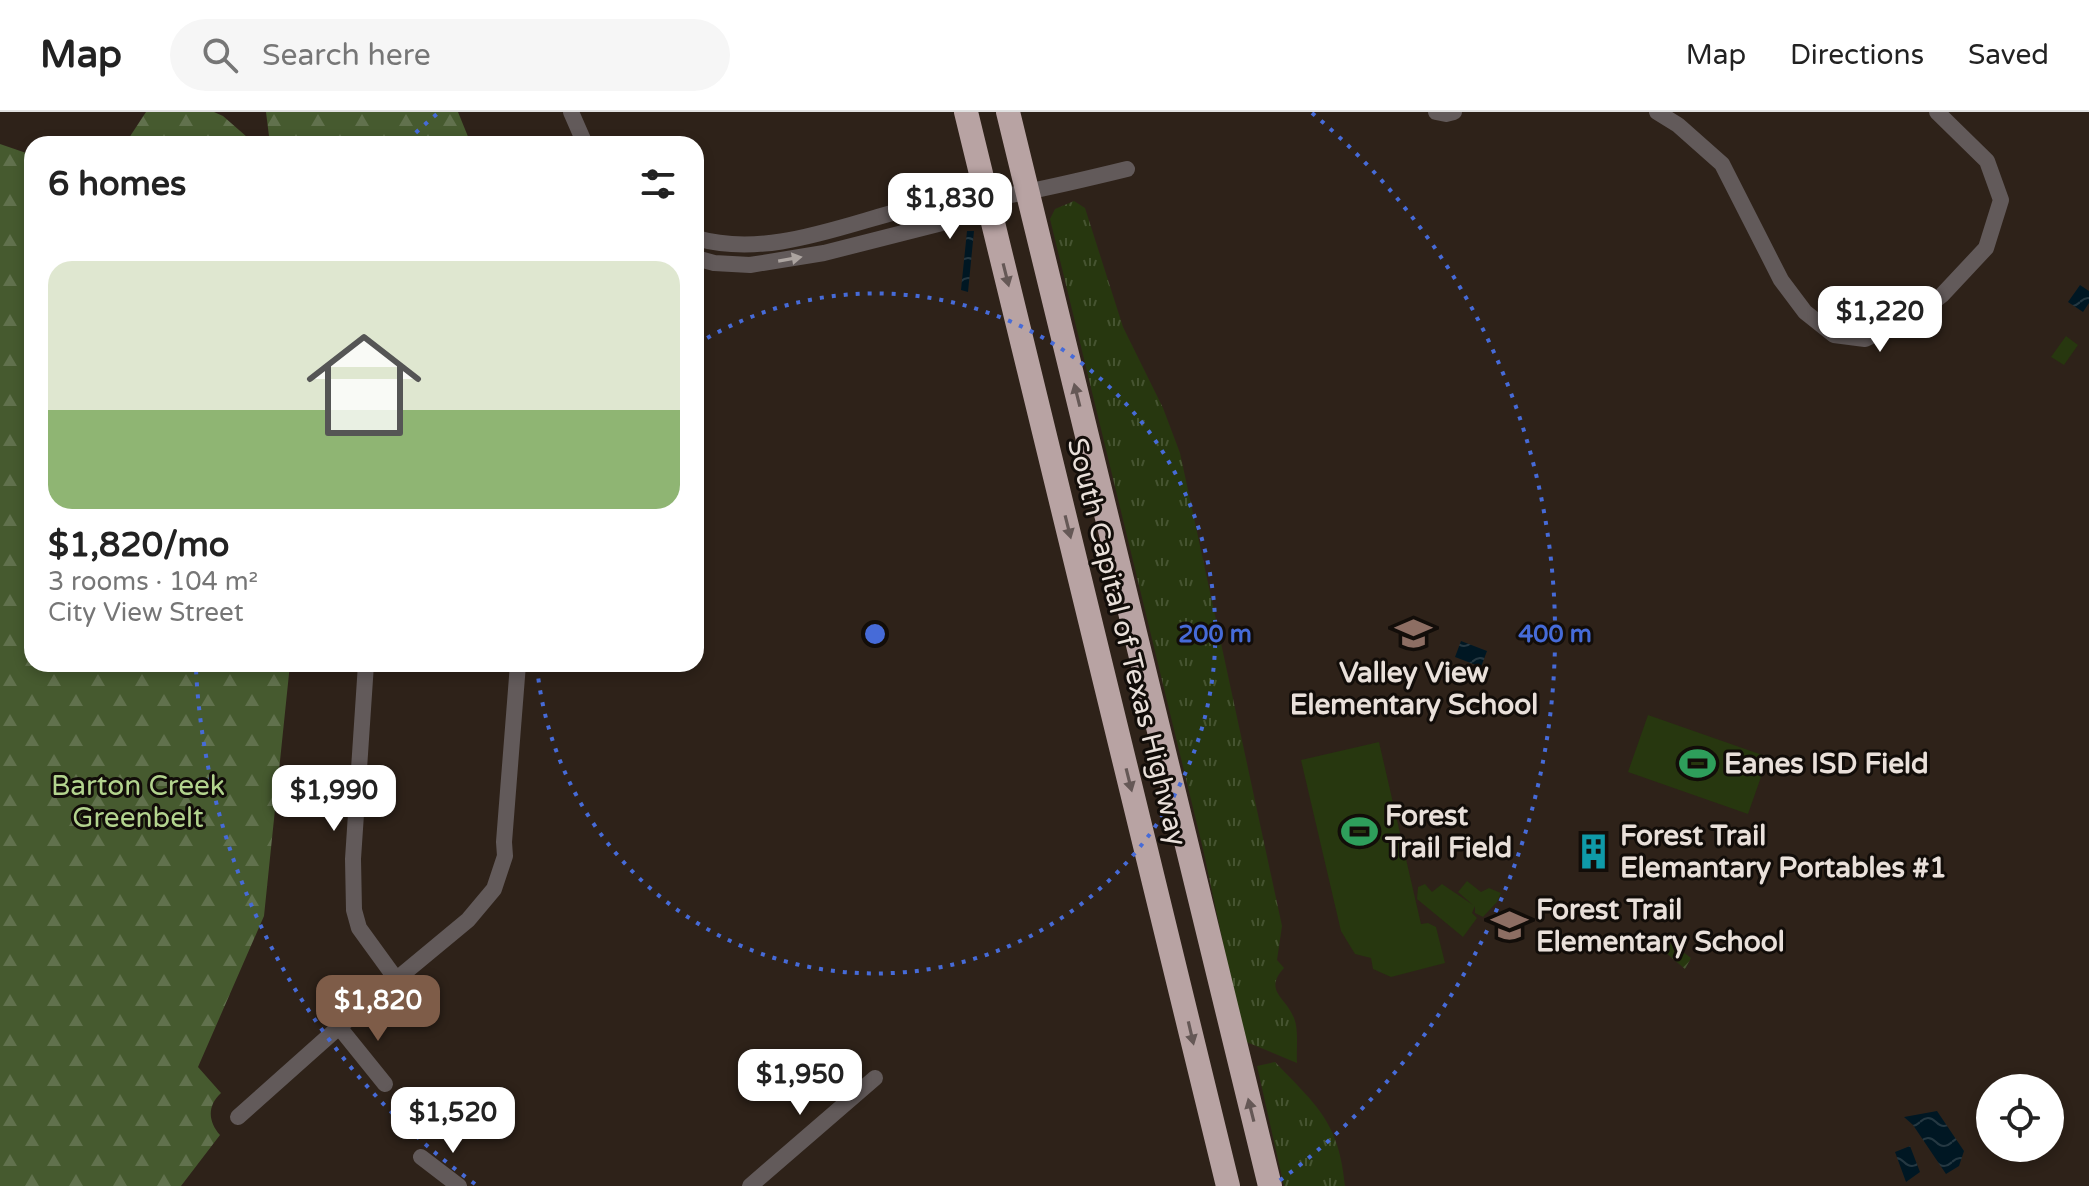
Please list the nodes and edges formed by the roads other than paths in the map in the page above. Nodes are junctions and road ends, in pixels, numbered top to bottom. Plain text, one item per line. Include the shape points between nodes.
1 (571, 112) edge
2 (966, 112) edge
3 (1008, 112) edge
4 (1436, 112) edge
5 (1454, 112) edge
6 (1657, 112) edge
7 (1937, 112) edge
8 (582, 136) edge
9 (1127, 169) dead end
10 (1027, 190) junction
11 (987, 199) junction
12 (704, 240) edge
13 (704, 260) edge
14 (365, 672) edge
15 (517, 672) edge
16 (396, 979) junction
17 (339, 1027) junction
18 (875, 1078) dead end
19 (385, 1084) dead end
20 (238, 1117) dead end
21 (421, 1157) dead end
22 (459, 1186) edge
23 (750, 1186) edge
24 (1228, 1186) edge
25 (1270, 1186) edge

1 - 8 street
2 - 11 highway, South Capital of Texas Highway
3 - 10 highway, South Capital of Texas Highway
4 - 5 street
6 - 7 street via 1722,164 1781,280 1805,312 1834,335 1865,339 1918,314 1986,248 2001,200 1987,161
9 - 10 street
10 - 11 street
25 -> 10 highway, South Capital of Texas Highway
11 - 12 street via 948,200 760,243
13 -> 11 street via 750,265 824,253 950,221
11 -> 24 highway, South Capital of Texas Highway
14 - 16 street via 354,910 359,928
15 - 16 street via 505,856 494,889 468,920
16 - 17 street
17 - 19 street
17 - 20 street
18 - 23 street
21 - 22 street

